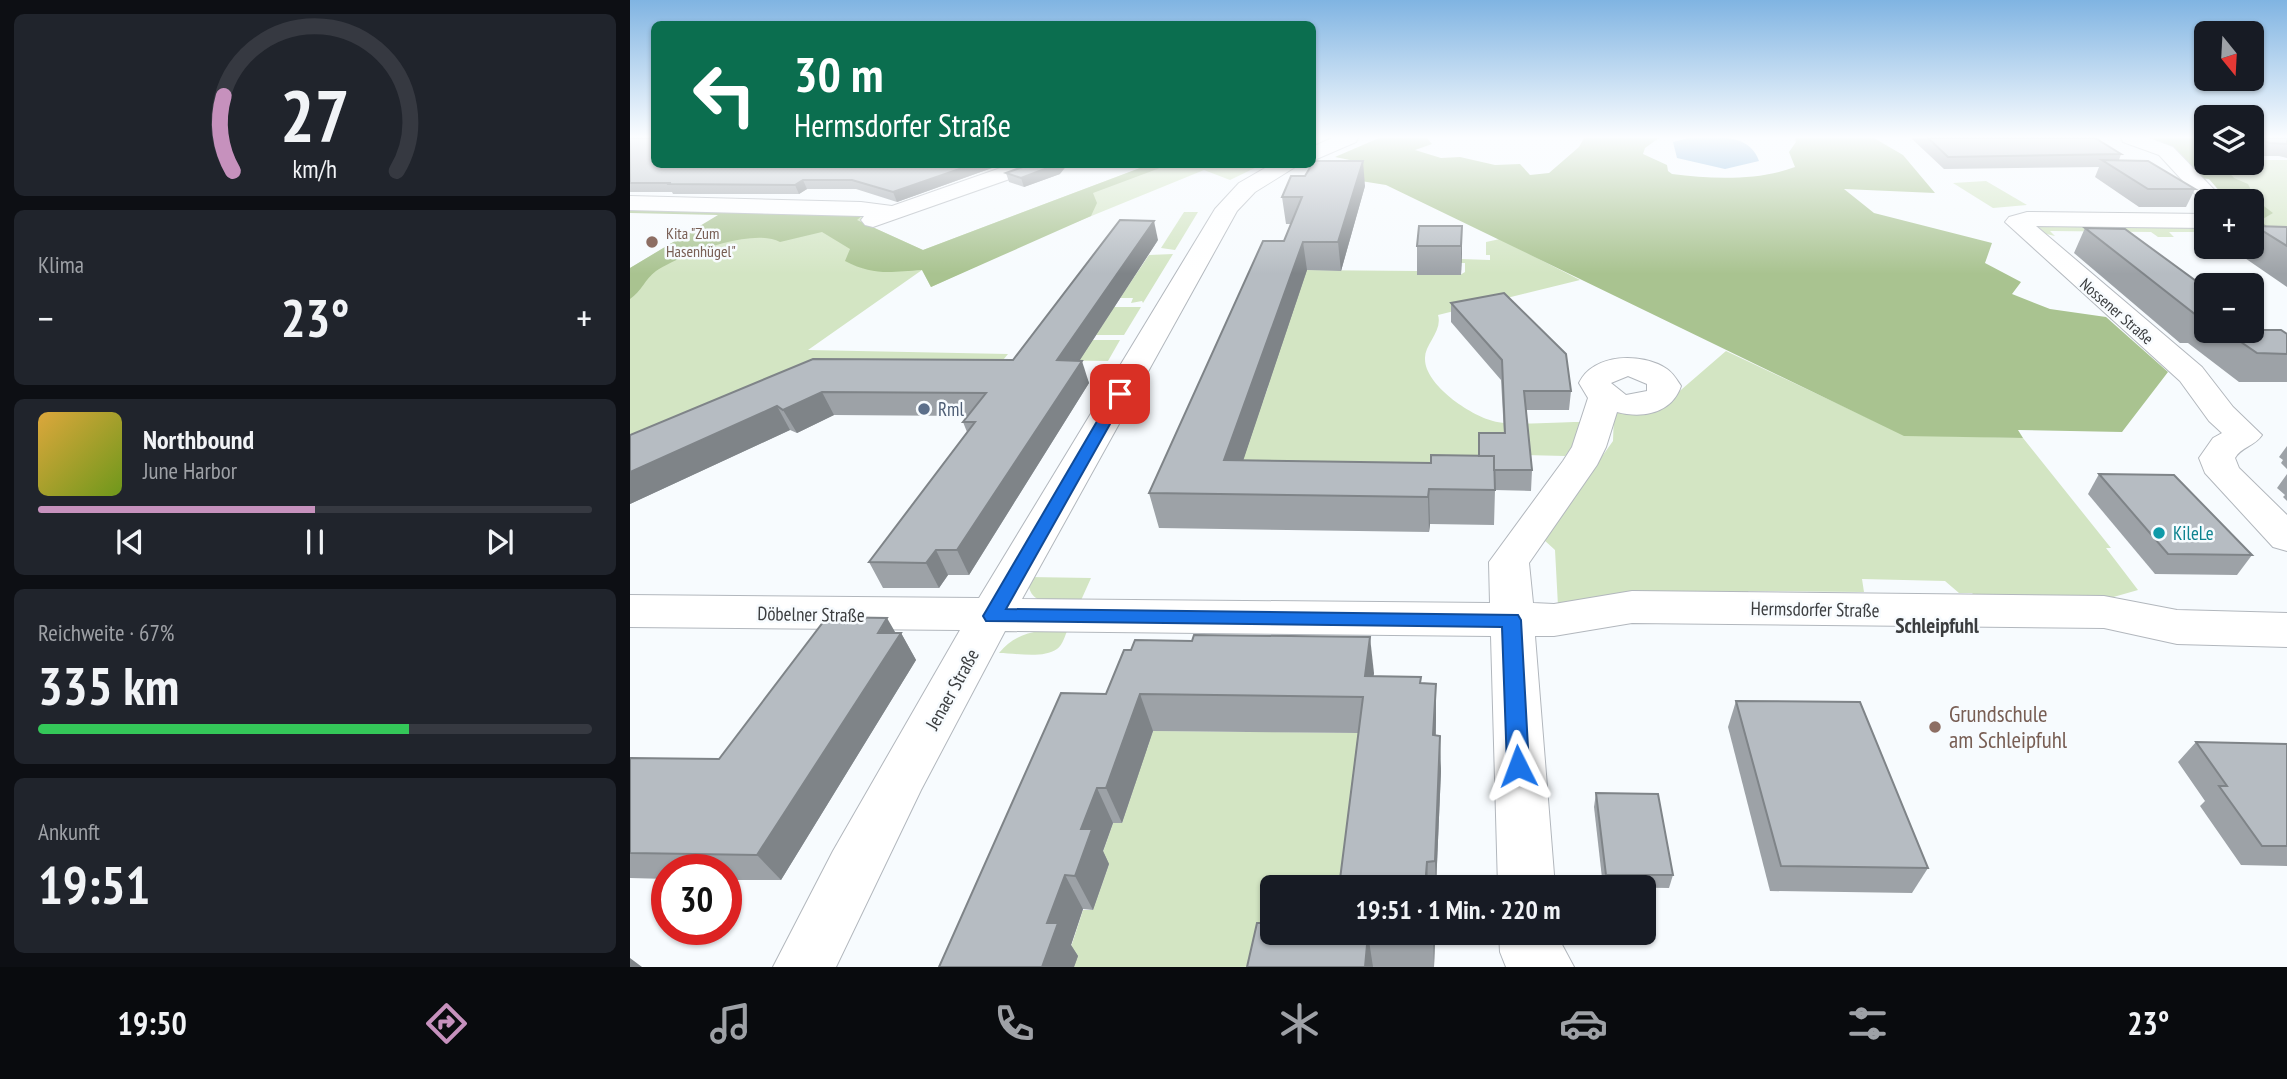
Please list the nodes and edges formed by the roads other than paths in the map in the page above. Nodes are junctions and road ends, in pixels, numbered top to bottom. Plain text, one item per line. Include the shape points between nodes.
1 (980, 183) edge
2 (1253, 183) edge
3 (630, 203) edge
4 (896, 213) junction
5 (872, 220) dead end
6 (2194, 221) edge
7 (1605, 397) dead end
8 (2287, 538) edge
9 (630, 611) edge
10 (992, 616) junction
11 (1511, 620) junction
12 (2287, 630) edge
13 (1524, 875) edge
14 (1529, 945) edge
15 (804, 967) edge
16 (1543, 967) edge

1 - 4 street
2 - 10 street, Jenaer Straße via 1226,209
3 - 4 street
4 - 5 street
6 - 8 street, Nossener Straße via 2017,222 2191,374 2221,414 2245,435 2225,445 2217,458 2223,473
7 - 11 street via 1579,465 1509,562
9 - 10 street, Döbelner Straße
10 - 11 street, Hermsdorfer Straße
10 - 15 street, Jenaer Straße via 850,873
11 - 12 street, Hermsdorfer Straße via 1554,620 1632,607 2104,612 2177,627
11 - 13 street
14 - 16 street

